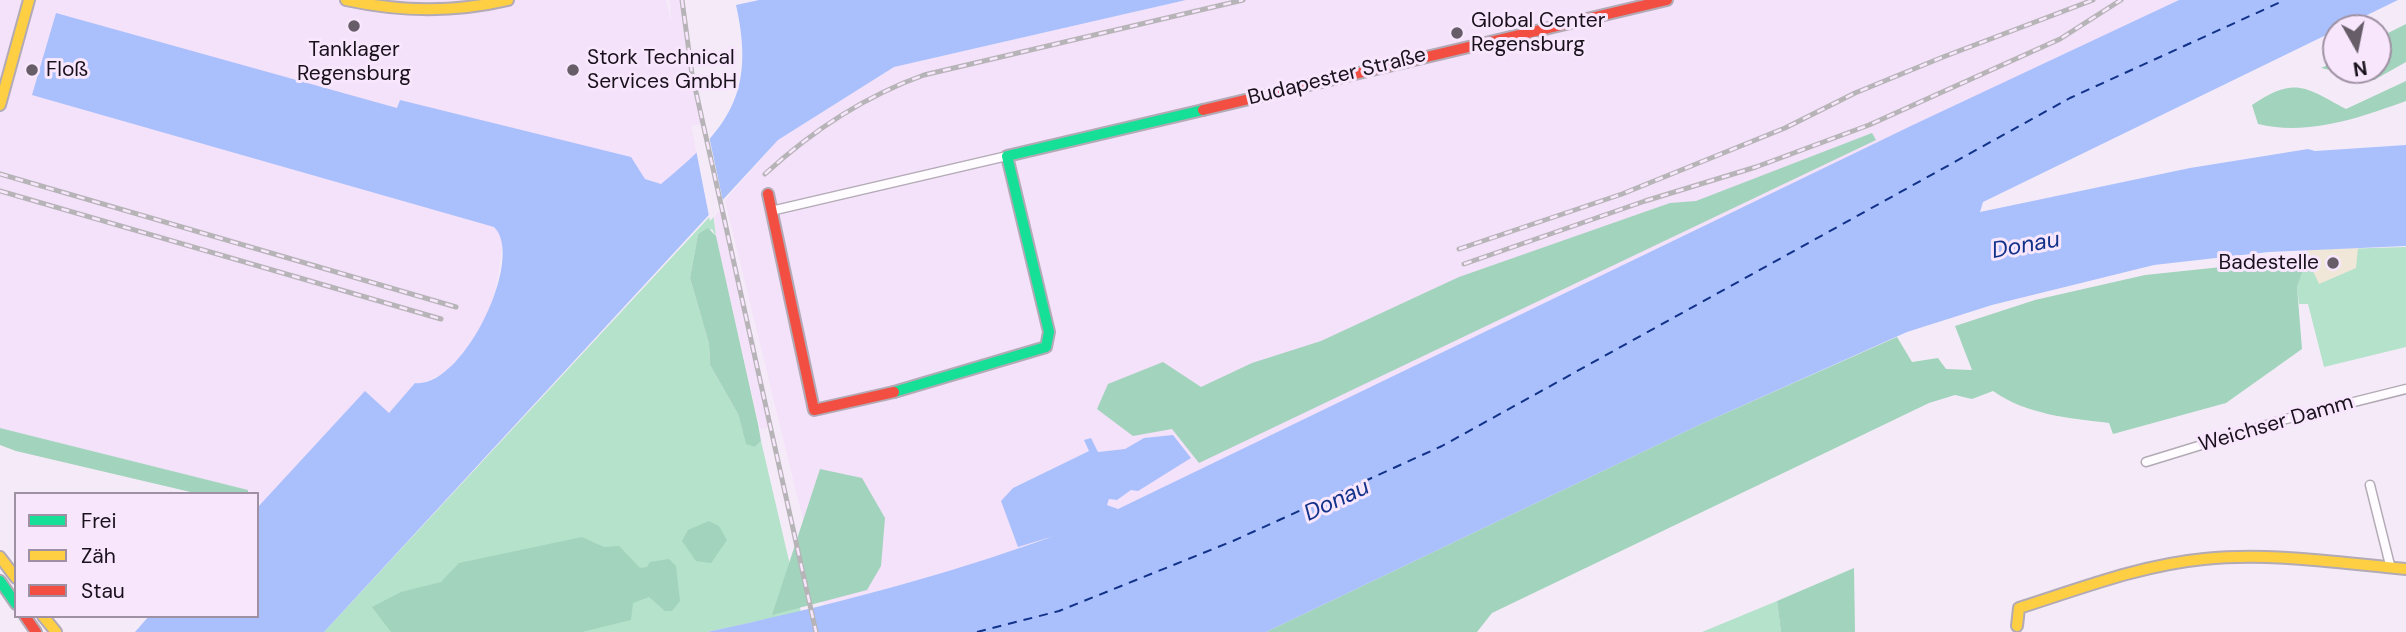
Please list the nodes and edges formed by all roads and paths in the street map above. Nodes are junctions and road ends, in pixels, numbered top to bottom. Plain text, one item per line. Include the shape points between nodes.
1 (29, 0) edge
2 (346, 0) edge
3 (508, 0) edge
4 (1667, 0) edge
5 (0, 105) edge
6 (1007, 156) junction
7 (768, 194) dead end
8 (772, 211) junction
9 (2406, 389) edge
10 (2146, 462) dead end
11 (2370, 485) dead end
12 (0, 557) edge
13 (2390, 565) junction
14 (2406, 569) edge
15 (14, 575) edge
16 (0, 581) edge
17 (14, 601) edge
18 (45, 618) edge
19 (2017, 626) dead end
20 (56, 632) edge

1 - 5 main road
2 - 3 main road via 390,9 439,11
4 - 6 main road, Budapester Straße
6 - 8 street, Budapester Straße
6 - 8 main road via 1049,341 1040,351 902,390 814,410
7 - 8 main road
9 - 10 street, Weichser Damm via 2286,419
11 - 13 street
12 - 15 main road
13 - 14 main road
13 - 19 main road via 2242,556 2166,565 2019,608
16 - 17 main road
18 - 20 main road

